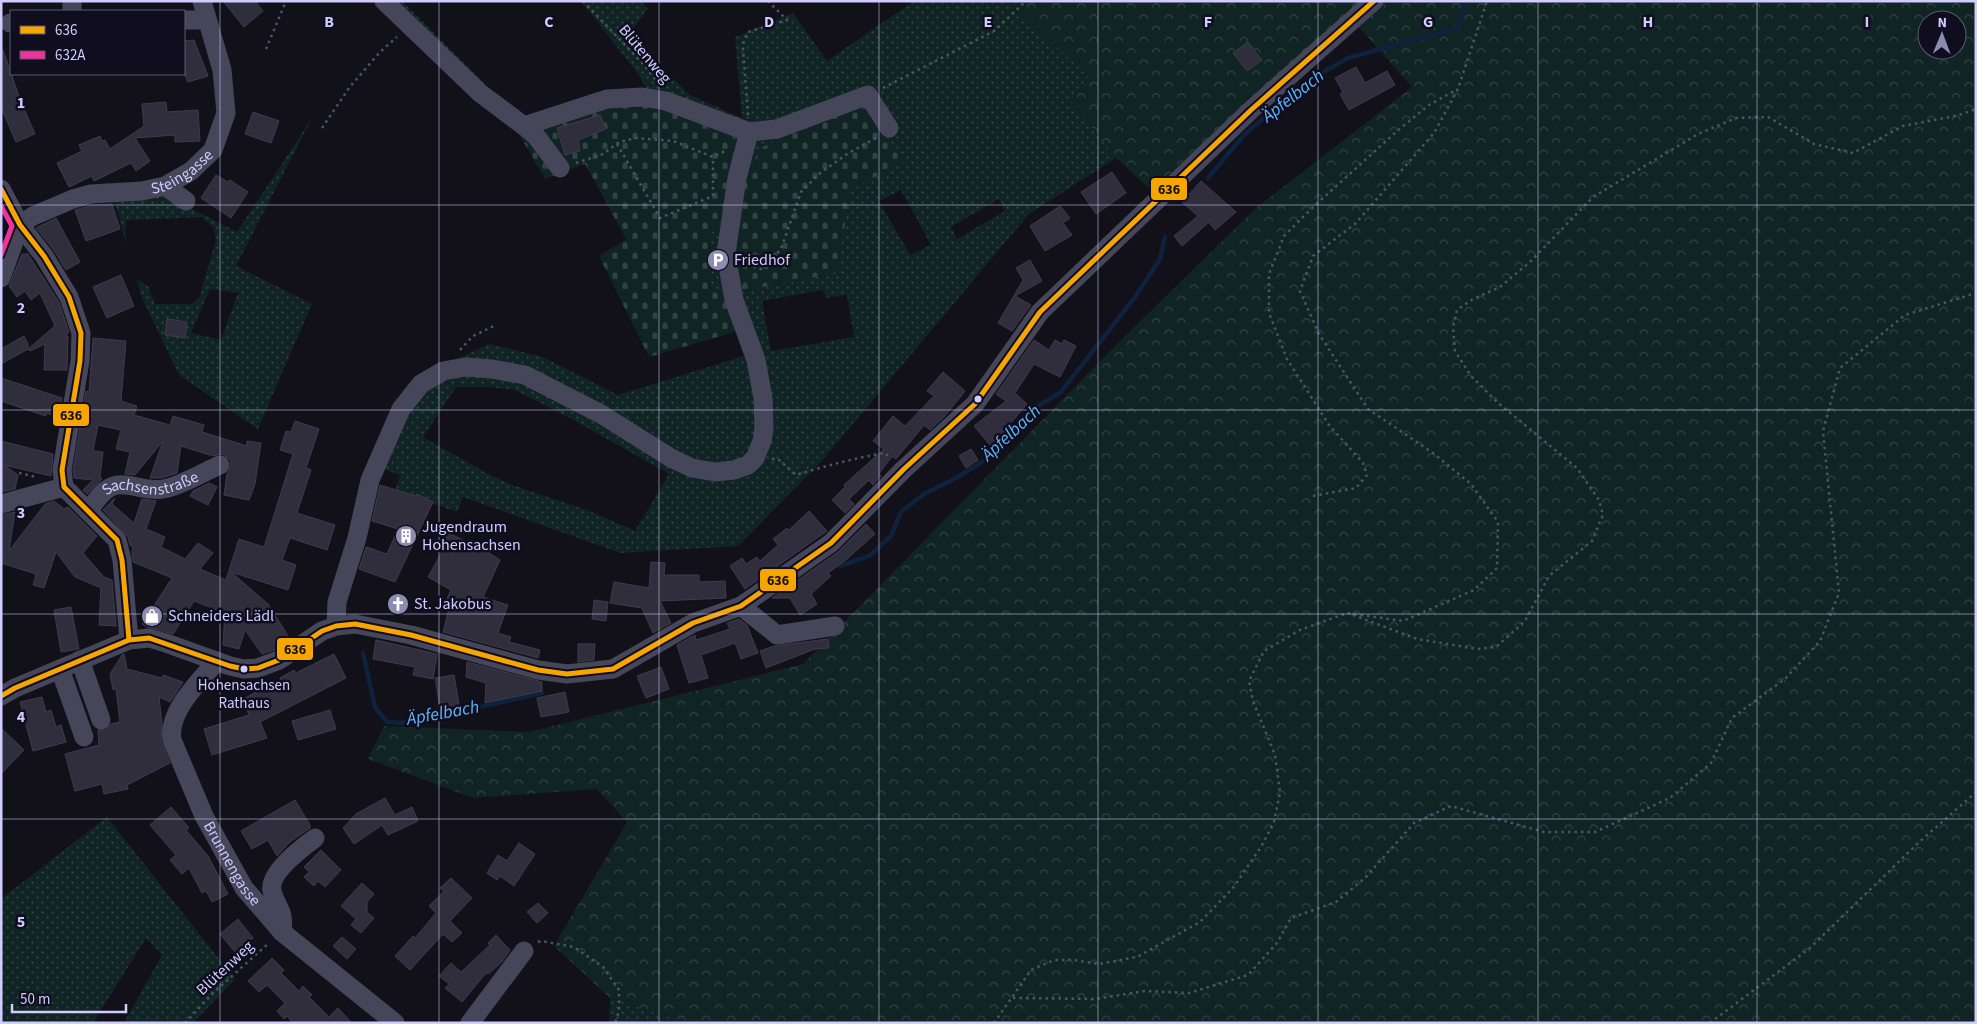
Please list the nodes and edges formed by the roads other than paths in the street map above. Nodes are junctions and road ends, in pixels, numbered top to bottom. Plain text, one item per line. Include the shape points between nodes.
1 (202, 1) edge
2 (384, 1) edge
3 (1374, 1) edge
4 (185, 20) edge
5 (207, 20) junction
6 (524, 126) junction
7 (889, 128) road end
8 (747, 137) junction
9 (560, 168) dead end
10 (165, 186) junction
11 (1, 188) edge
12 (186, 201) dead end
13 (10, 225) edge
14 (1, 278) edge
15 (220, 465) dead end
16 (64, 487) junction
17 (1, 504) edge
18 (88, 511) junction
19 (741, 606) junction
20 (336, 626) junction
21 (835, 626) dead end
22 (129, 640) junction
23 (80, 660) junction
24 (216, 662) junction
25 (60, 668) junction
26 (1, 696) edge
27 (101, 720) dead end
28 (84, 737) dead end
29 (315, 838) dead end
30 (282, 932) junction
31 (524, 951) road end
32 (395, 1023) edge
33 (470, 1023) edge

1 - 5 street, Steingasse
2 - 6 street via 480,93
3 - 19 street via 1251,110 1040,312 976,404 904,469 831,543
4 - 5 street
5 - 10 street, Steingasse via 222,70 226,113 213,150 191,171
6 - 8 street via 607,99 642,97 666,101
6 - 9 street via 536,136
7 - 8 street via 868,95
8 - 20 street via 737,178 726,254 734,300 756,360 763,398 764,428 755,458 748,465 734,470 715,472 692,468 601,414 525,375 465,367 447,370 422,384 401,409 376,464 337,602
10 - 12 street
10 - 13 street, Steingasse via 91,194
11 - 13 street
13 - 14 street
13 - 16 street via 44,256 69,297 80,333 80,361 62,470
15 - 18 street, Sachsenstraße via 164,489 116,484 106,489
16 - 17 street
16 - 18 street, Sachsenstraße
18 - 22 street, Sachsenstraße via 117,540 122,560
19 - 20 street via 693,623 613,669 568,674 538,670 411,635 355,624
19 - 21 street via 777,635
20 - 24 street via 322,631 269,665 244,669
22 - 23 street
22 - 24 street via 157,640
23 - 25 street
23 - 27 street
24 - 30 street, Brunnengasse via 184,698 170,733 204,816 236,876
25 - 26 street
25 - 28 street
29 - 30 street via 292,856 274,881 272,889 284,918
30 - 32 street, Brunnengasse
31 - 33 street

